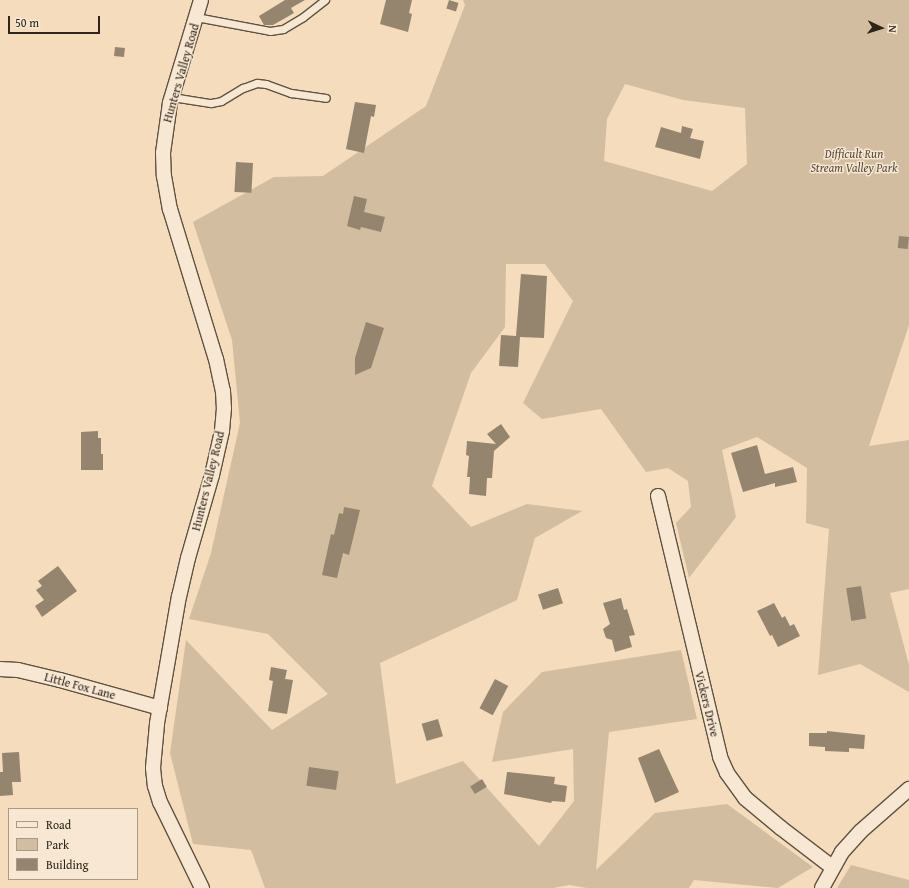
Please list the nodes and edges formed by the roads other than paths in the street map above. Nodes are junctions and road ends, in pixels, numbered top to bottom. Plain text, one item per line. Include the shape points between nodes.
1 (201, 0) edge
2 (325, 0) edge
3 (196, 17) junction
4 (172, 96) junction
5 (326, 98) dead end
6 (658, 496) dead end
7 (0, 669) edge
8 (160, 708) junction
9 (909, 789) edge
10 (832, 867) junction
11 (202, 888) edge
12 (822, 888) edge

1 - 3 street, Hunters Valley Road
2 - 3 lane via 283,29 270,31
3 - 4 street, Hunters Valley Road
4 - 5 lane via 210,103 221,101 257,83 291,93
4 - 8 street, Hunters Valley Road via 163,153 167,196 216,359 224,408 222,431 212,475 179,596
6 - 10 street, Vickers Drive via 720,757 727,773 745,798
7 - 8 street, Little Fox Lane via 18,670 60,680
8 - 11 street, Hunters Valley Road via 153,751 155,786 160,802
9 - 10 street via 861,831
10 - 12 street

